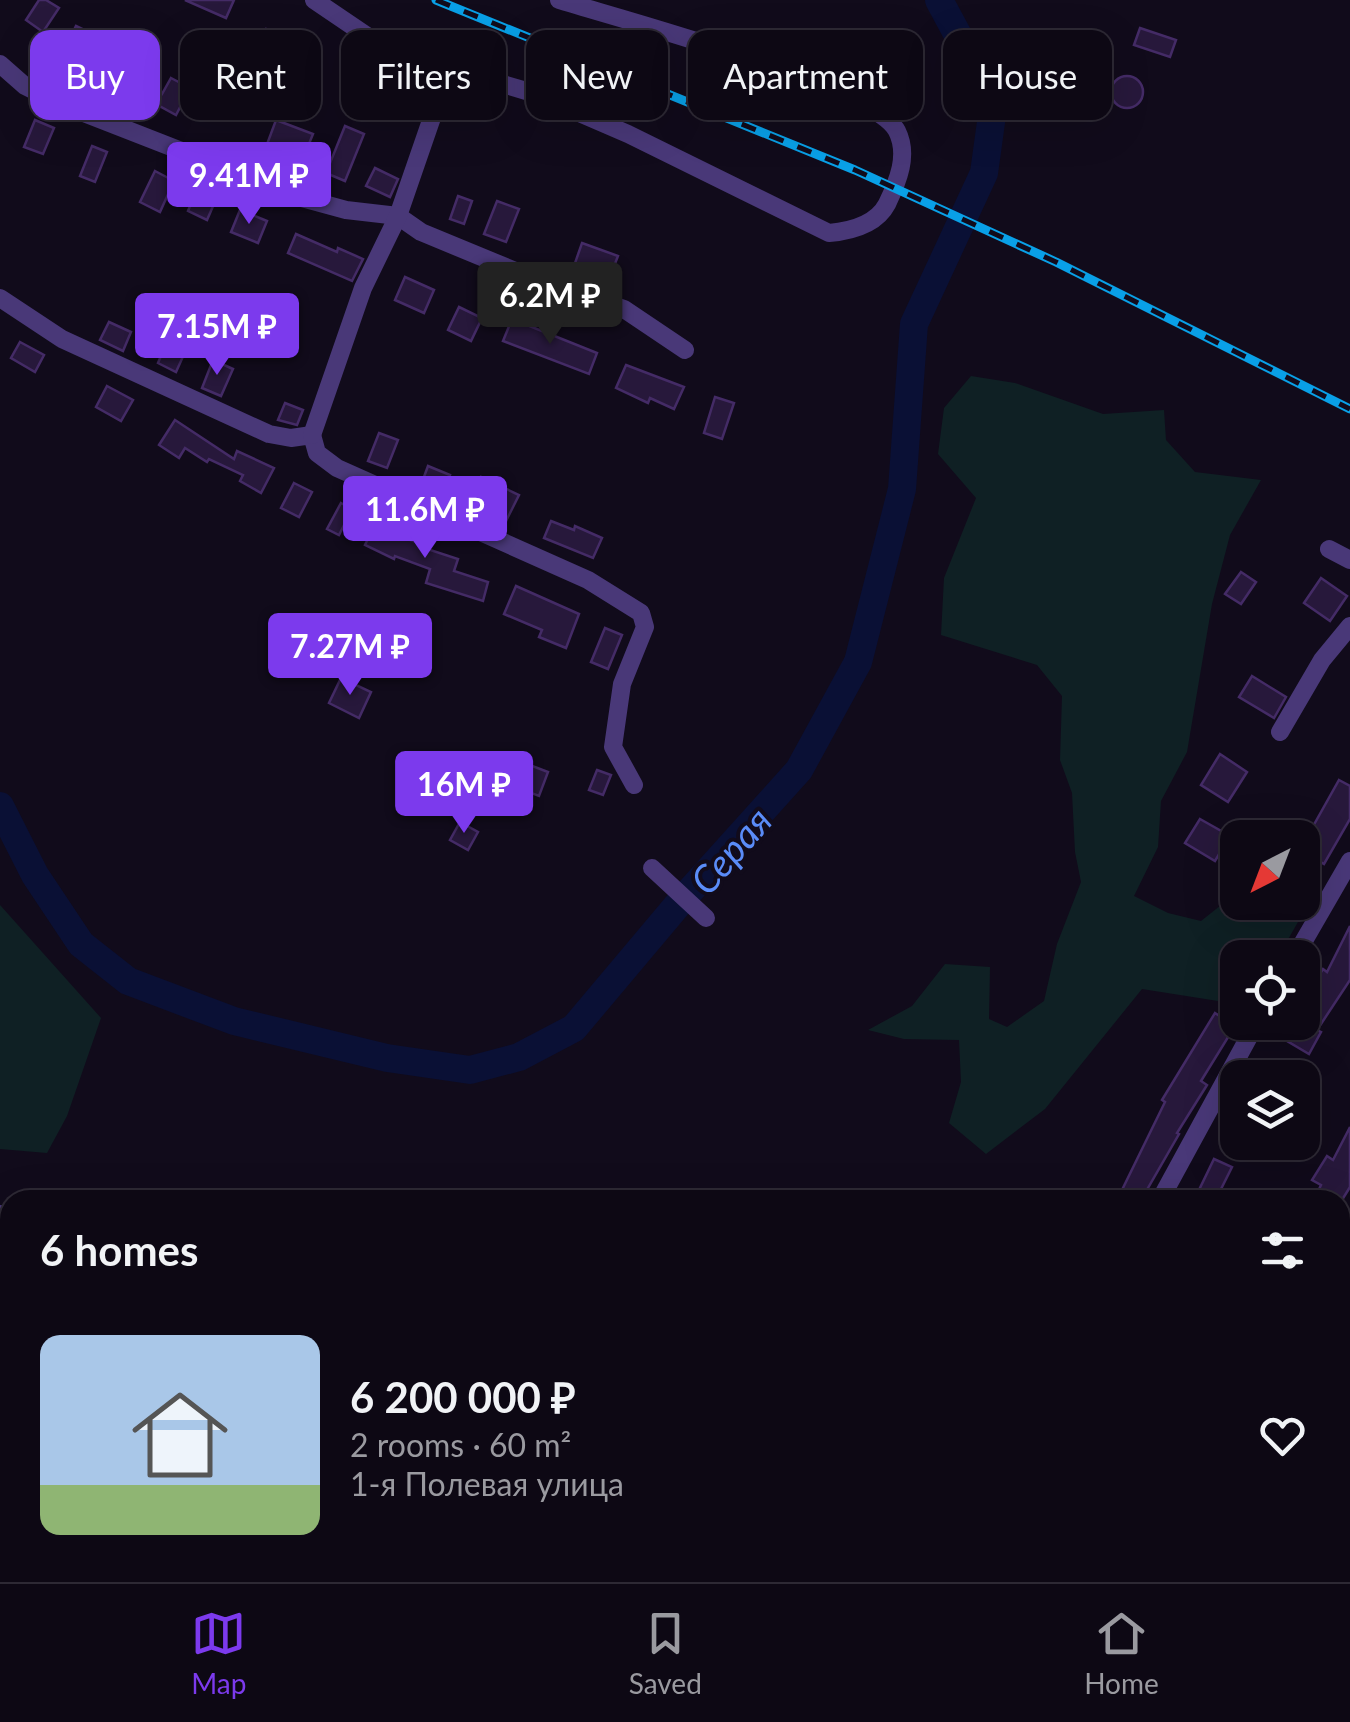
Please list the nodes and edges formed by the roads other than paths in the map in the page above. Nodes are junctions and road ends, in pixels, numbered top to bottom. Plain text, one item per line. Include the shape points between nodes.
1 (314, 0) edge
2 (559, 0) edge
3 (358, 30) edge
4 (0, 64) edge
5 (506, 85) edge
6 (431, 120) edge
7 (398, 216) junction
8 (0, 298) edge
9 (685, 350) dead end
10 (312, 435) junction
11 (1328, 549) dead end
12 (1350, 560) edge
13 (1350, 626) edge
14 (1280, 732) dead end
15 (634, 785) dead end
16 (1350, 860) edge
17 (652, 868) dead end
18 (706, 918) dead end
19 (1304, 940) edge
20 (1247, 1040) edge
21 (1165, 1190) edge

1 - 3 street
2 - 5 street via 812,80 873,107 897,129 903,152 885,208 850,232 829,232 628,134
4 - 7 street via 61,104 302,198
6 - 7 street
7 - 9 street via 525,275 624,309
7 - 10 street via 362,288
8 - 10 street via 62,340 270,434
10 - 15 street via 317,453 337,468 588,580 642,613 613,746
11 - 12 street
13 - 14 street
16 - 19 street
17 - 18 street
20 - 21 street

